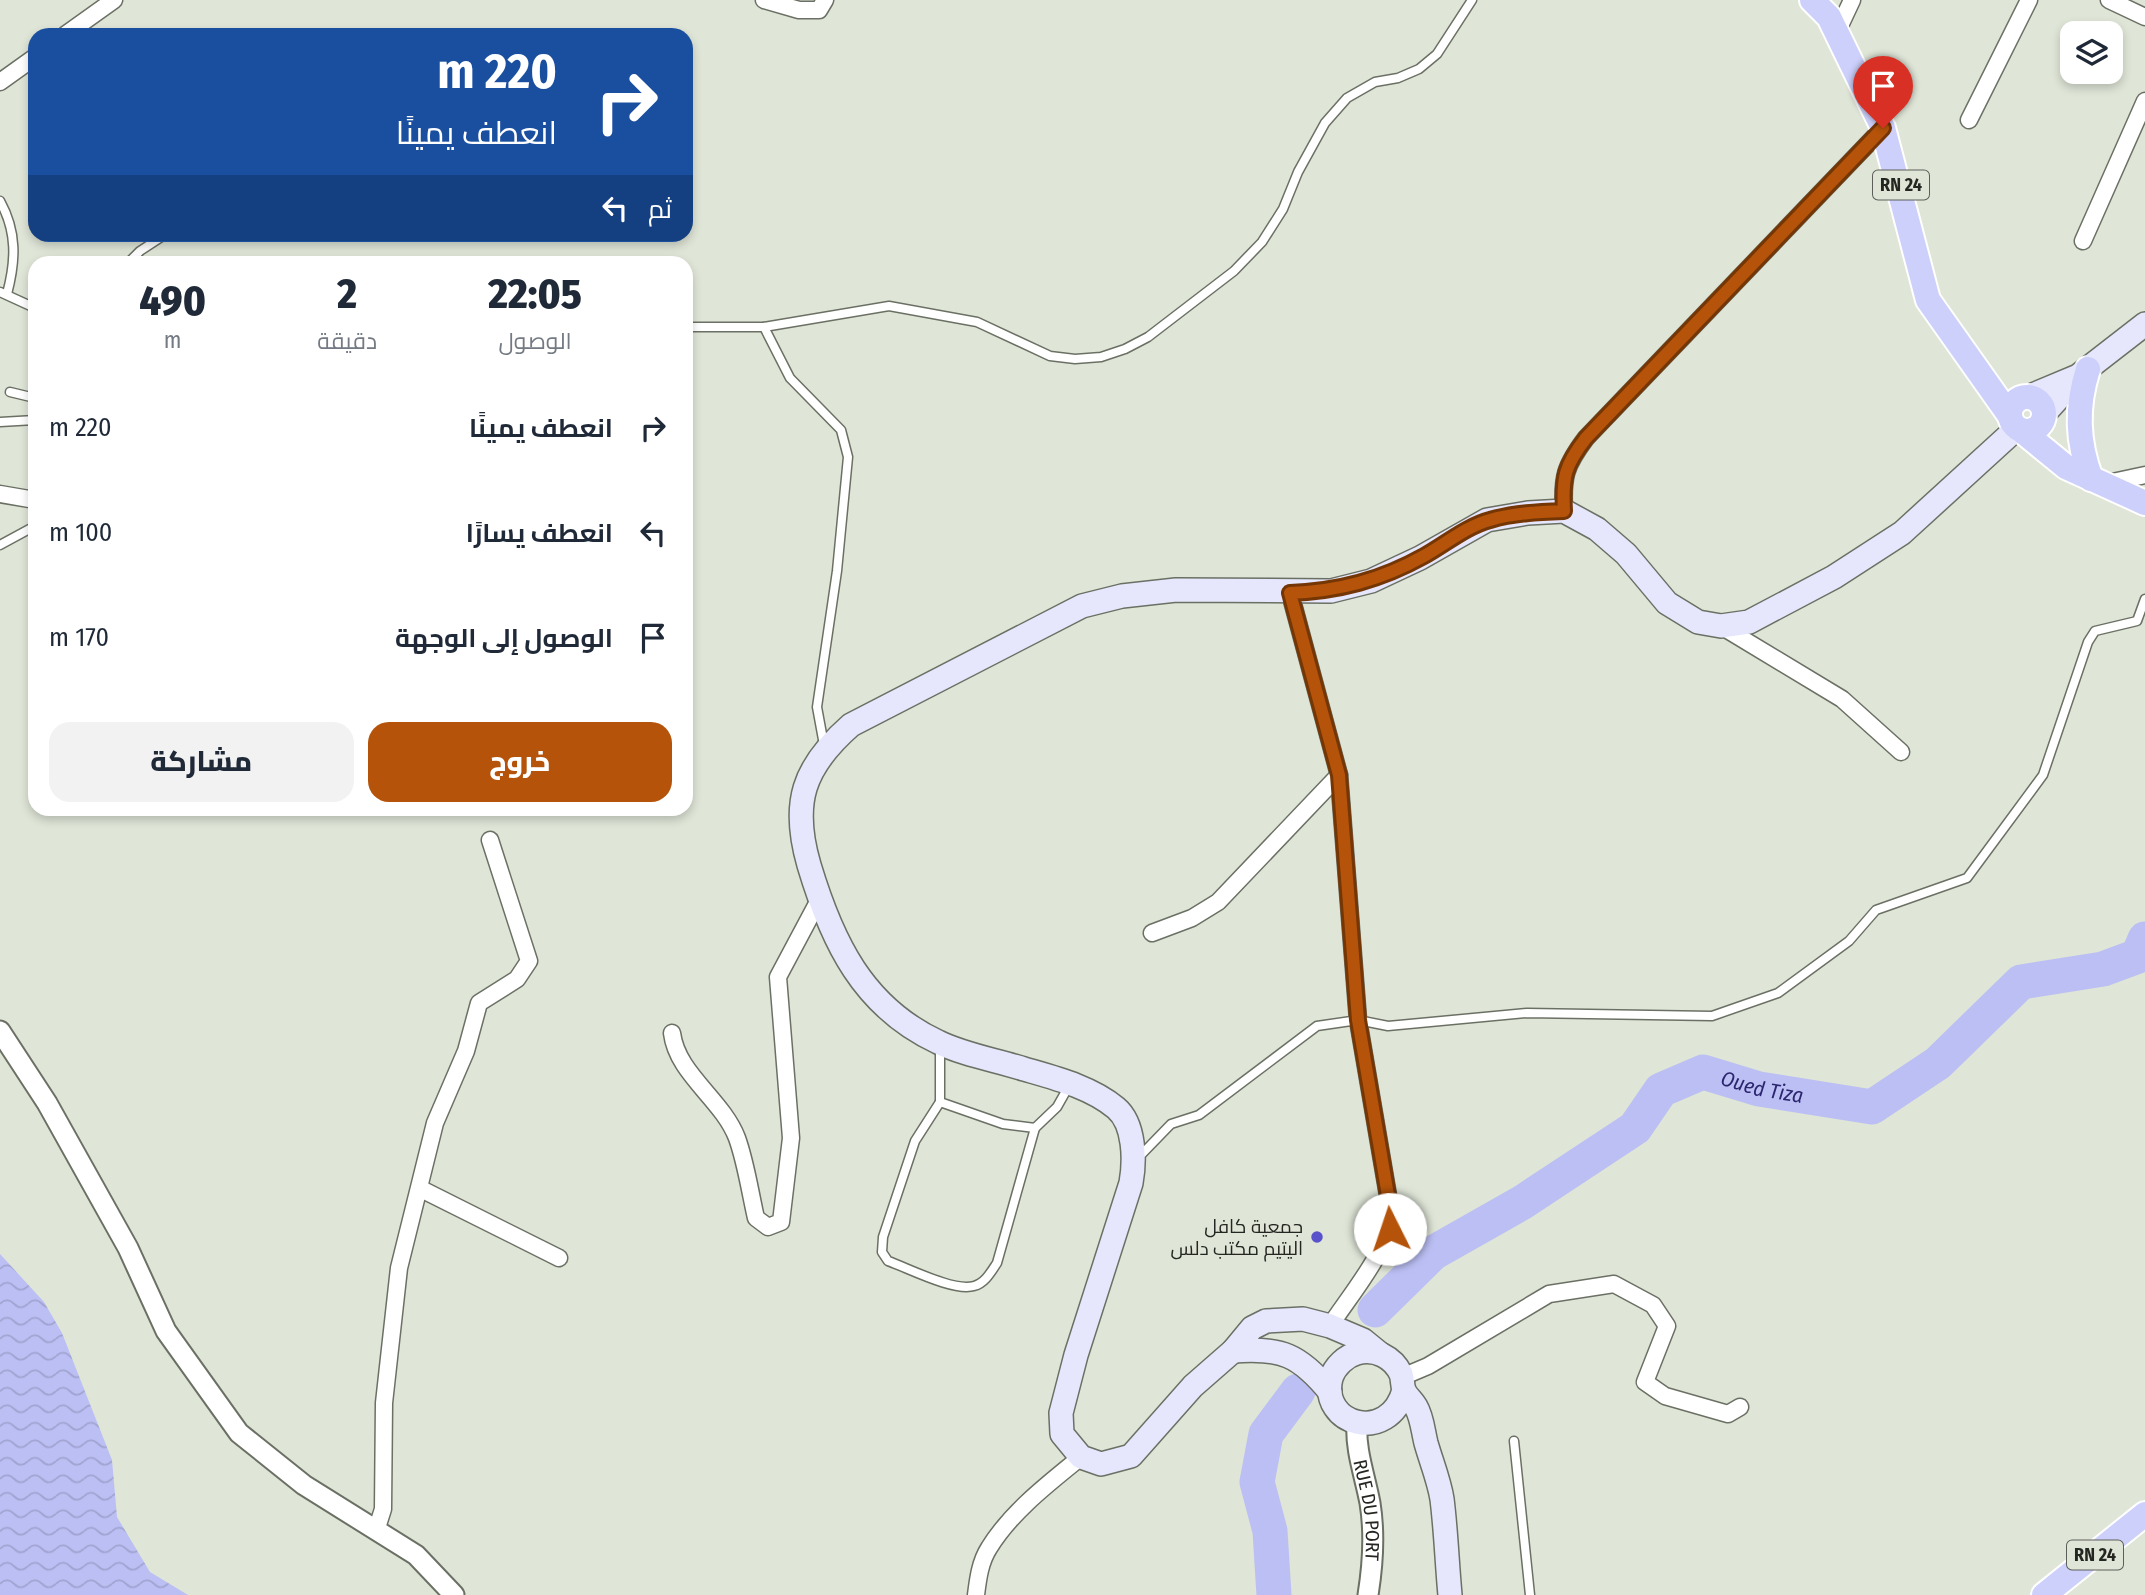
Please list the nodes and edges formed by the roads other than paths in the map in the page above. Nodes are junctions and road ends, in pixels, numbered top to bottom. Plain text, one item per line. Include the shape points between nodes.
1 (114, 0) edge
2 (764, 0) edge
3 (825, 0) edge
4 (1472, 0) edge
5 (1812, 0) edge
6 (1852, 0) edge
7 (2029, 0) edge
8 (2109, 0) edge
9 (2145, 17) edge
10 (75, 28) edge
11 (1837, 32) junction
12 (28, 62) edge
13 (0, 82) edge
14 (2145, 101) edge
15 (1969, 120) dead end
16 (1883, 128) junction
17 (0, 201) edge
18 (2083, 240) dead end
19 (154, 242) edge
20 (135, 256) edge
21 (3, 293) edge
22 (28, 305) edge
23 (2145, 324) edge
24 (693, 327) edge
25 (764, 327) junction
26 (2083, 372) junction
27 (10, 391) dead end
28 (28, 396) edge
29 (2027, 415) junction
30 (28, 420) edge
31 (0, 422) edge
32 (2145, 475) edge
33 (2090, 479) junction
34 (0, 494) edge
35 (28, 499) edge
36 (2145, 503) edge
37 (1564, 511) junction
38 (28, 530) edge
39 (0, 545) edge
40 (1290, 593) junction
41 (2145, 599) edge
42 (1721, 626) junction
43 (824, 748) junction
44 (1901, 752) dead end
45 (1339, 775) junction
46 (490, 841) dead end
47 (819, 900) junction
48 (1152, 933) dead end
49 (1358, 1020) junction
50 (0, 1031) edge
51 (672, 1033) dead end
52 (940, 1044) junction
53 (1070, 1084) junction
54 (940, 1101) junction
55 (1035, 1128) junction
56 (1135, 1162) junction
57 (421, 1189) junction
58 (559, 1258) dead end
59 (1330, 1326) junction
60 (1233, 1351) junction
61 (1379, 1353) junction
62 (1403, 1383) junction
63 (1331, 1392) junction
64 (1740, 1408) dead end
65 (1380, 1422) junction
66 (1357, 1423) junction
67 (1426, 1440) junction
68 (1514, 1441) dead end
69 (1082, 1457) junction
70 (2145, 1514) edge
71 (377, 1528) junction
72 (454, 1595) edge
73 (976, 1595) edge
74 (1368, 1595) edge
75 (1450, 1595) edge
76 (1530, 1595) edge
77 (2044, 1595) edge

1 - 10 street
2 - 3 street via 799,10 819,10
4 - 25 lane via 1437,54 1419,69 1375,82 1347,98 1332,114 1298,172 1283,209 1262,242 1234,271 1148,337 1125,349 1101,357 1050,356 977,323 889,306
5 - 11 main road, RN 24
6 - 11 street
7 - 15 street
8 - 9 street
11 - 16 main road, RN 24
12 - 13 street
14 - 18 street
16 - 29 main road, RN 24 via 1928,299 1980,372
16 - 37 street via 1586,438 1568,461
17 - 21 lane via 12,224 12,273
19 - 20 lane
21 - 22 lane
23 - 26 main road
24 - 25 lane
25 - 43 lane via 790,378 841,430 848,457 817,707
26 - 29 main road
26 - 33 main road via 2078,424
27 - 28 lane
29 - 33 main road, RN 24
29 - 42 main road via 1902,533 1834,577 1749,622
30 - 31 lane
32 - 33 street
33 - 36 main road, RN 24
34 - 35 street
37 - 40 main road via 1487,520 1371,581 1331,591
37 - 42 main road via 1607,537 1667,603 1698,622
38 - 39 lane
40 - 43 main road via 1176,590 1082,606 851,725
40 - 45 street
41 - 49 lane via 2137,621 2095,631 2043,775 1967,878 1876,910 1849,941 1778,993 1712,1016 1527,1013 1388,1026
42 - 44 street via 1842,699
43 - 47 main road via 808,775 799,804 804,849
45 - 48 street via 1218,902
45 - 49 street
46 - 57 street via 529,961 517,979 479,1003 466,1051 435,1123
47 - 51 street via 778,977 791,1138 781,1222 768,1227 756,1218 737,1137 717,1102 674,1053
47 - 52 main road via 845,958 873,997 900,1021
49 - 56 lane via 1317,1026 1199,1115 1171,1124
49 - 59 street via 1390,1229
50 - 71 street via 47,1103 128,1248 166,1331 239,1433 304,1485
52 - 53 main road
52 - 54 lane
53 - 55 lane via 1057,1107
53 - 56 main road via 1119,1110
54 - 55 lane via 1003,1124
54 - 55 lane via 915,1141 883,1237 883,1252 888,1261 958,1287 975,1286 997,1263
56 - 69 main road via 1060,1413 1062,1433
57 - 58 street
57 - 71 street via 399,1268 384,1403 383,1509
59 - 60 main road via 1303,1319 1266,1321 1252,1328
59 - 61 main road via 1363,1340
60 - 63 main road via 1282,1352 1298,1359
60 - 69 main road via 1194,1386 1131,1456 1101,1464
61 - 62 main road via 1389,1358
61 - 63 main road via 1350,1355 1335,1371
62 - 64 street via 1549,1294 1614,1284 1653,1305 1667,1326 1646,1382 1664,1396 1728,1414
62 - 65 main road via 1400,1403
62 - 67 main road via 1417,1407
63 - 66 main road via 1339,1412
65 - 66 main road
65 - 67 main road via 1405,1426
66 - 74 street, RUE DU PORT via 1374,1558
67 - 75 main road via 1441,1497
68 - 76 lane
69 - 73 street via 1040,1490 989,1548
70 - 77 main road, RN 24
71 - 72 street via 416,1555

